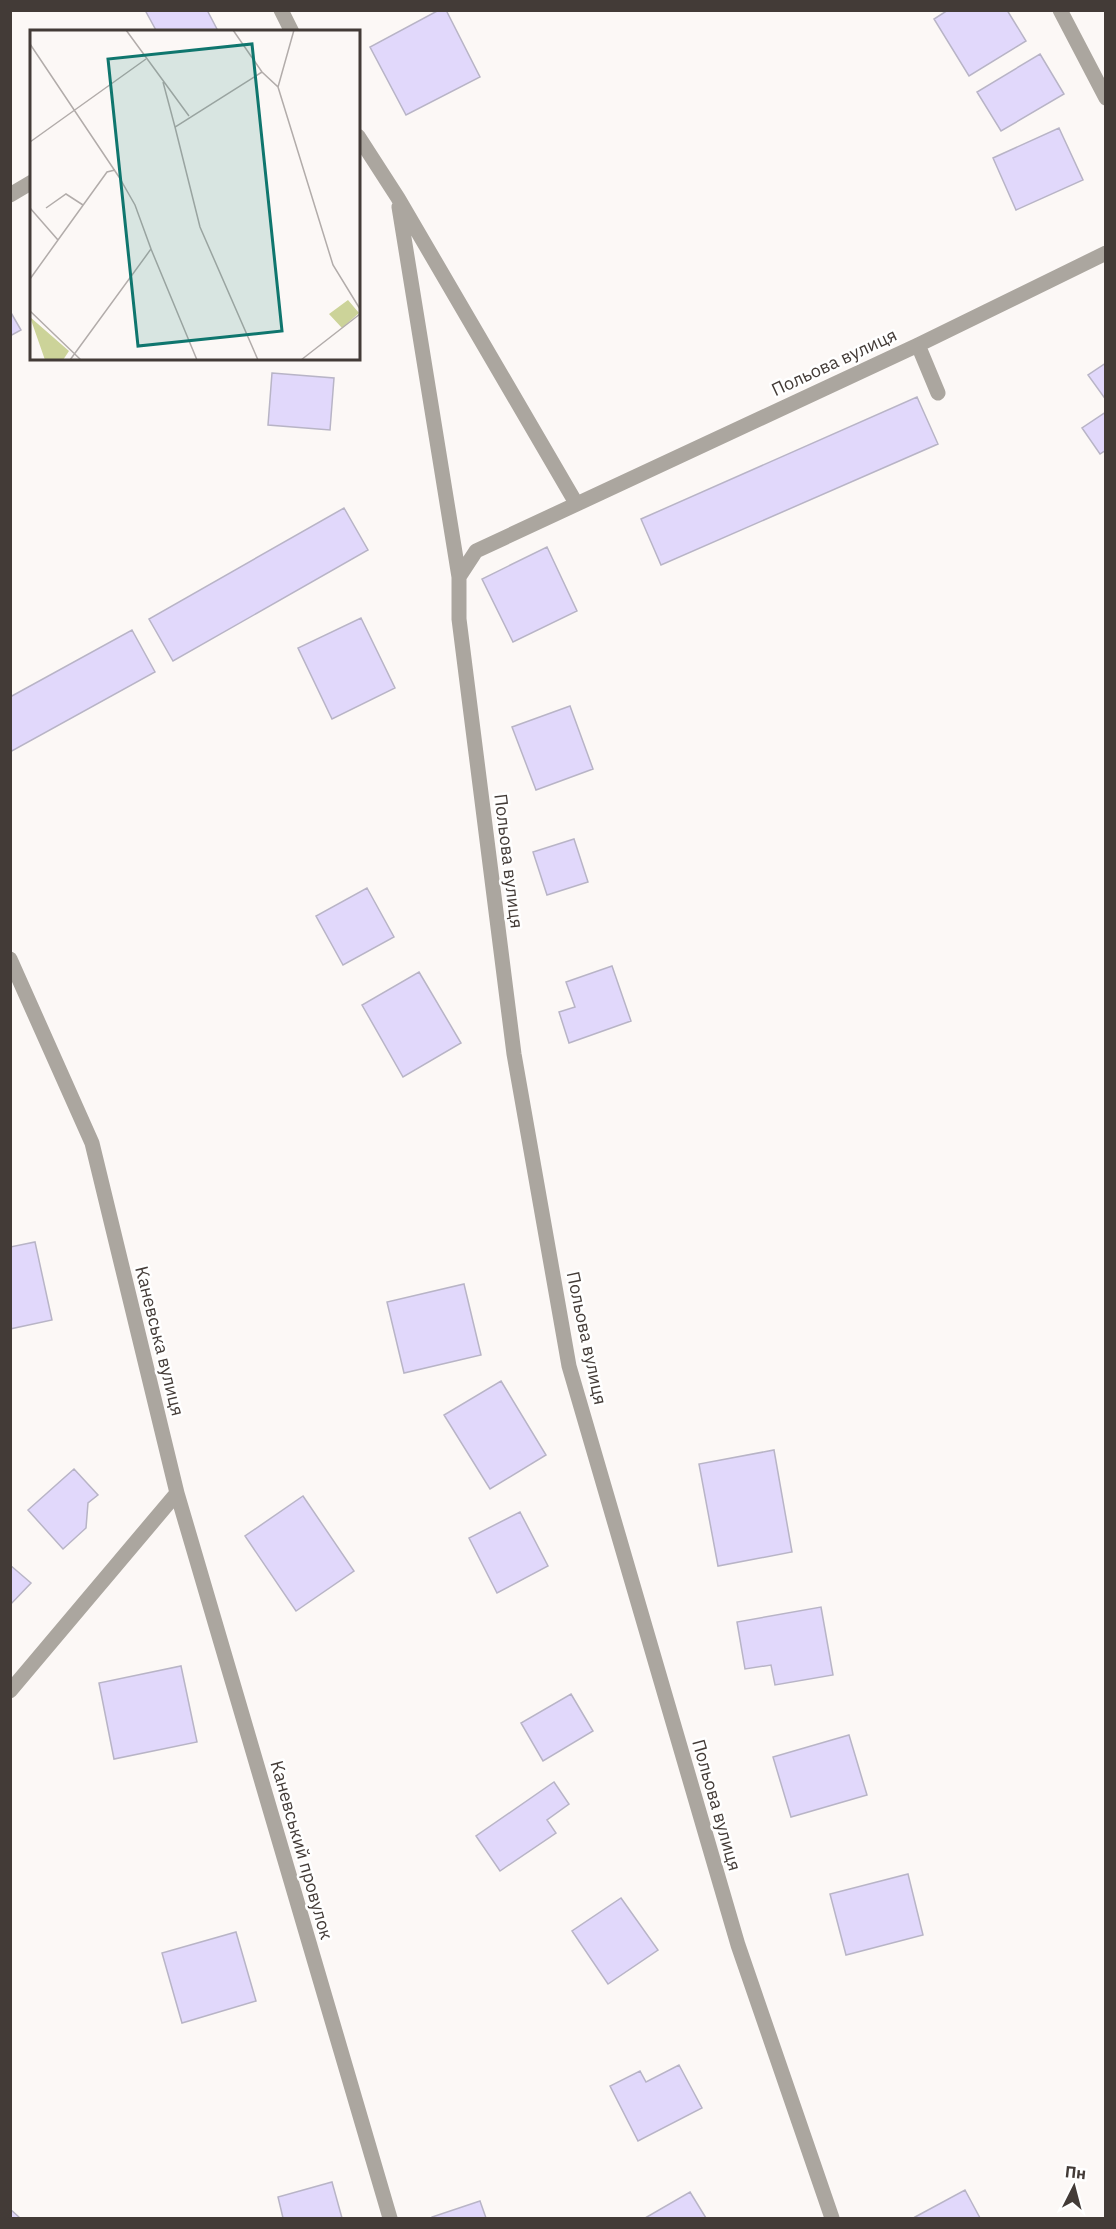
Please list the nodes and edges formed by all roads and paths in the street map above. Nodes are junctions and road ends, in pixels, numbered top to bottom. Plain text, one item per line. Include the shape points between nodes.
1 (280, 10) edge
2 (1060, 10) edge
3 (291, 30) edge
4 (1106, 98) edge
5 (360, 139) edge
6 (30, 183) edge
7 (10, 195) edge
8 (398, 198) junction
9 (1106, 253) edge
10 (918, 345) junction
11 (938, 393) dead end
12 (576, 503) junction
13 (459, 577) junction
14 (10, 959) edge
15 (177, 1493) junction
16 (10, 1691) edge
17 (390, 2218) edge
18 (832, 2218) edge

1 - 3 street
2 - 4 street
5 - 8 street
6 - 7 street
8 - 12 street
8 - 13 street
9 - 10 street, Польова вулиця
10 - 11 street
10 - 12 street, Польова вулиця
12 - 13 street, Польова вулиця via 476,551
13 - 18 street, Польова вулиця via 459,619 514,1054 569,1366 738,1945
14 - 15 street, Каневська вулиця via 92,1143
15 - 16 street
15 - 17 street, Каневський провулок

